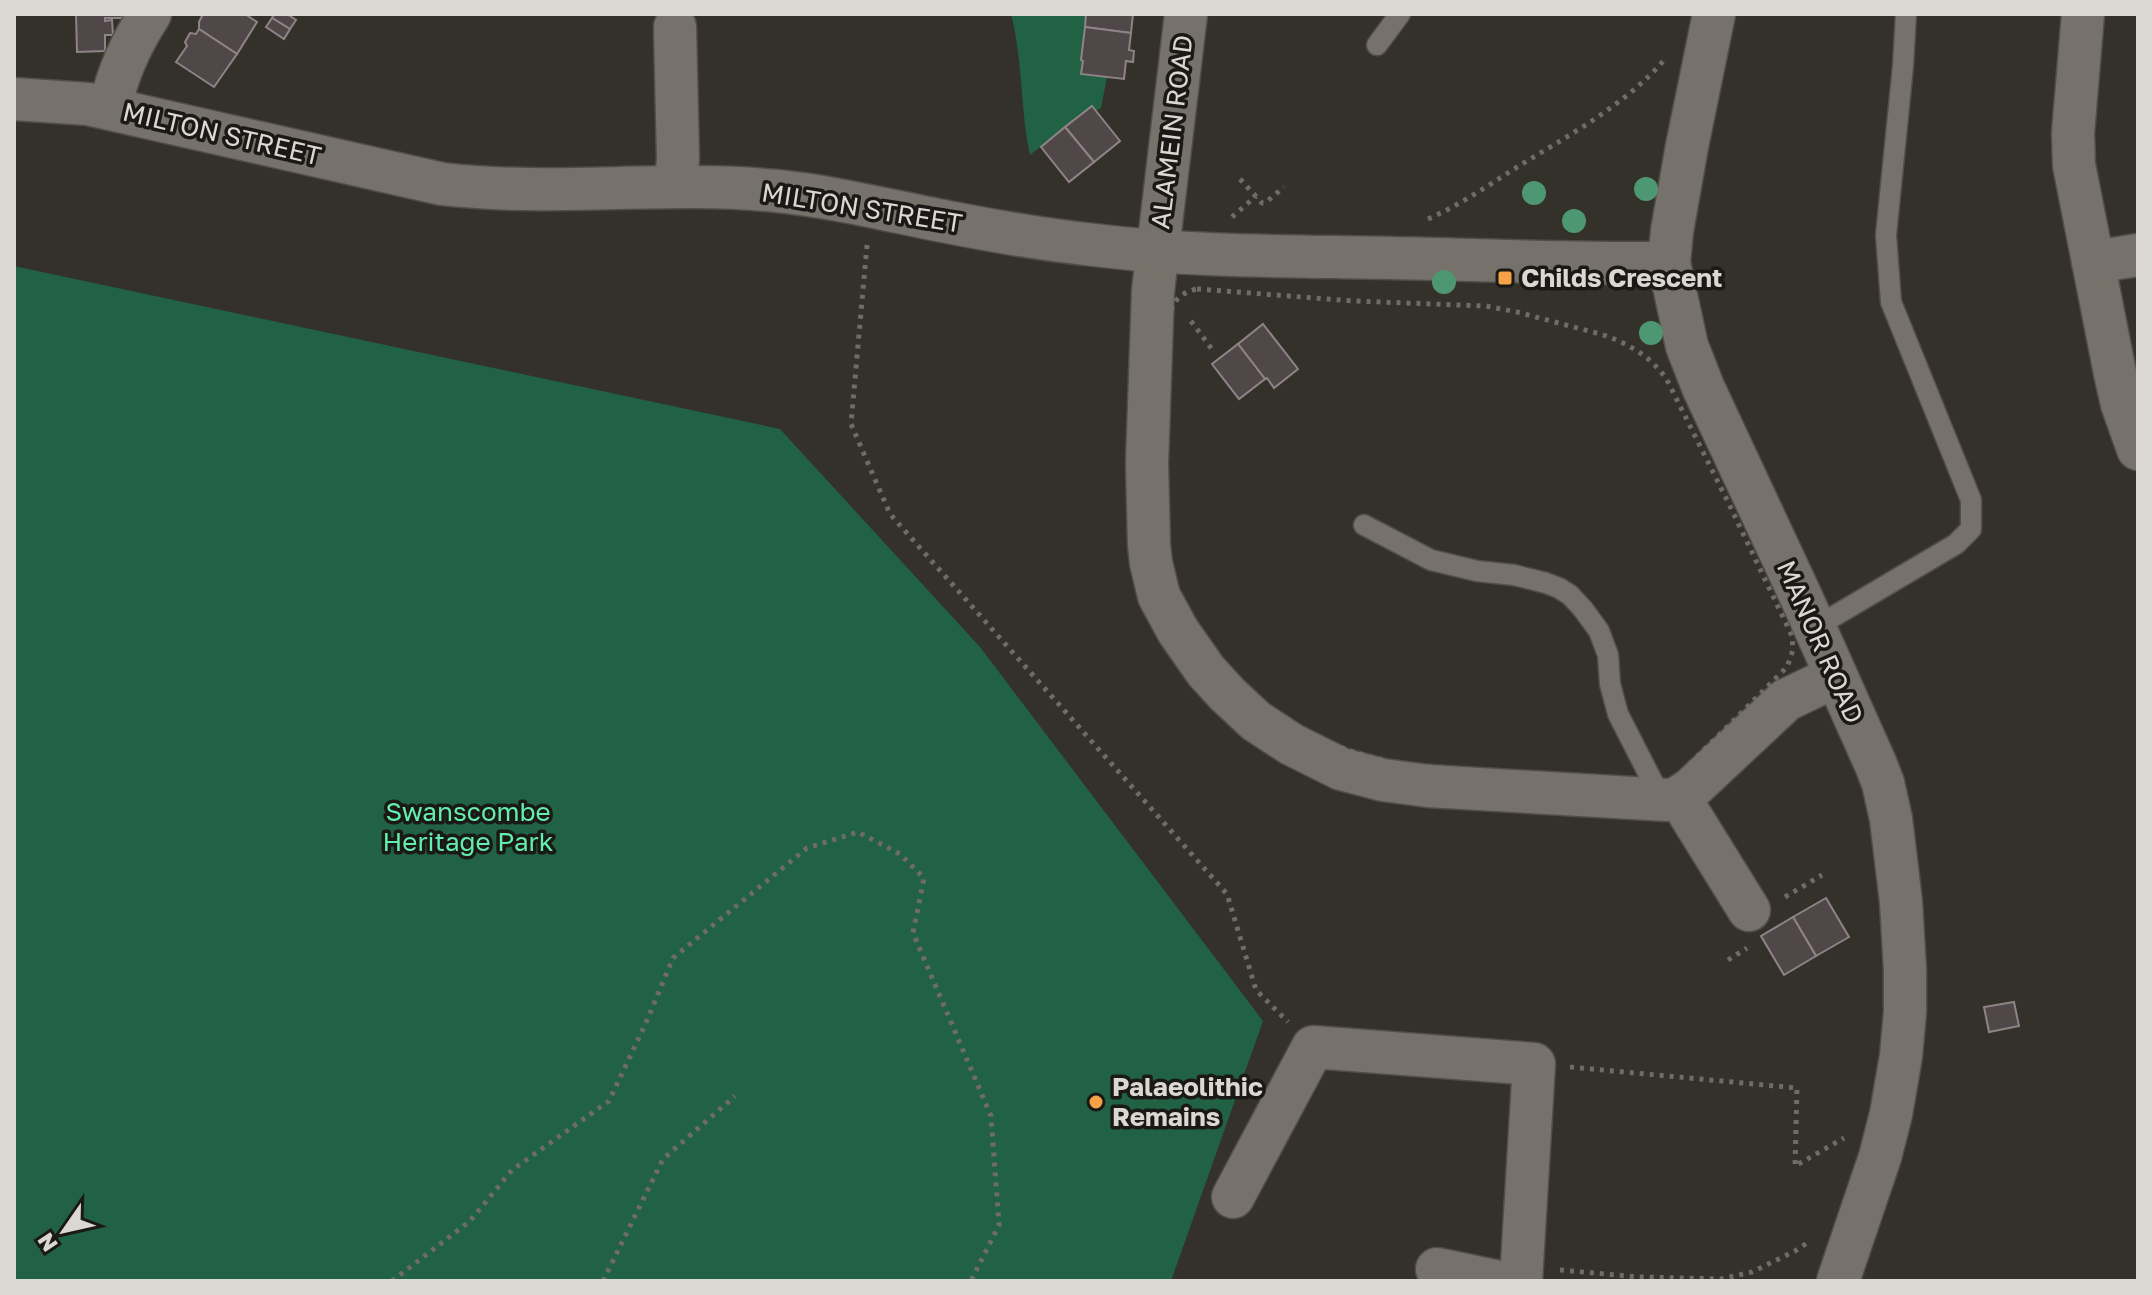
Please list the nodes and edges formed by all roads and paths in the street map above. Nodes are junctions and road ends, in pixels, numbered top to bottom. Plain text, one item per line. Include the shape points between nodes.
1 (150, 14) edge
2 (1186, 14) edge
3 (1400, 14) edge
4 (1714, 14) edge
5 (1906, 14) edge
6 (2083, 14) edge
7 (675, 27) dead end
8 (1377, 45) dead end
9 (1666, 57) dead end
10 (14, 99) edge
11 (110, 108) junction
12 (1240, 179) dead end
13 (676, 186) junction
14 (1284, 187) dead end
15 (1256, 196) junction
16 (871, 205) junction
17 (1422, 221) dead end
18 (1227, 222) dead end
19 (1158, 251) junction
20 (2138, 255) edge
21 (2093, 262) junction
22 (1669, 263) junction
23 (1170, 313) dead end
24 (1214, 352) dead end
25 (2138, 449) edge
26 (1364, 525) dead end
27 (1814, 628) junction
28 (1836, 676) junction
29 (1671, 799) junction
30 (1750, 936) joint
31 (1728, 960) dead end
32 (1313, 1047) junction
33 (1534, 1064) junction
34 (735, 1096) dead end
35 (1849, 1133) dead end
36 (1233, 1197) dead end
37 (1816, 1237) dead end
38 (1485, 1276) edge
39 (392, 1281) edge
40 (603, 1281) edge
41 (971, 1281) edge
42 (1838, 1281) edge

1 - 11 street via 119,72
2 - 19 street, ALAMEIN ROAD
3 - 8 lane
4 - 22 street, MANOR ROAD
5 - 27 lane via 1886,235 1891,302 1971,500 1971,529 1956,544
6 - 21 street via 2073,150
7 - 13 street
9 - 17 path via 1637,87 1575,132
10 - 11 street, MILTON STREET
11 - 13 street, MILTON STREET via 442,184 498,189
12 - 15 path
13 - 16 street, MILTON STREET via 777,191
14 - 15 path via 1265,203
15 - 18 path
16 - 19 street, MILTON STREET via 953,223
16 - 32 path via 851,424 890,514 1227,894 1256,990
19 - 22 street, MILTON STREET
19 - 29 street via 1147,463 1151,563 1172,621 1227,694 1276,735 1320,760 1365,776 1428,786
20 - 21 street
21 - 25 street via 2122,404
22 - 27 street, MANOR ROAD via 1694,367
23 - 24 path via 1183,315
26 - 29 lane via 1431,560 1546,583 1570,595 1599,631 1618,714
27 - 28 street, MANOR ROAD
28 - 29 street via 1786,700 1695,785
28 - 42 street, MANOR ROAD via 1883,783 1898,875 1905,970 1903,1033 1891,1114
29 - 30 street
30 - 31 path
32 - 33 street
32 - 36 street
33 - 35 path via 1797,1088 1795,1166
33 - 38 street
34 - 40 path via 663,1159
37 - 38 path via 1759,1268 1721,1279
39 - 41 path via 470,1221 512,1170 609,1101 673,958 807,848 858,832 900,854 924,878 913,933 991,1116 999,1225

